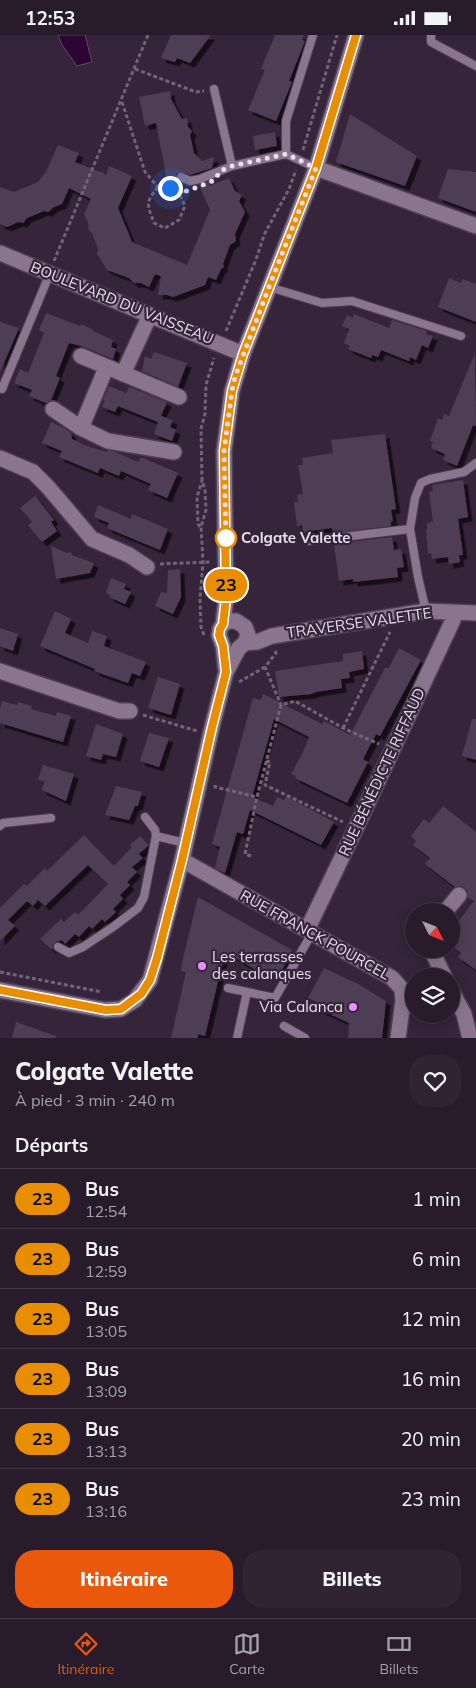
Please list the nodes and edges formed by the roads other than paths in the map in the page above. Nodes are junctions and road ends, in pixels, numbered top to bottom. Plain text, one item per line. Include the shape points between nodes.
1 (313, 35) edge
2 (356, 35) edge
3 (431, 35) edge
4 (476, 66) edge
5 (214, 89) road end
6 (286, 154) junction
7 (232, 166) junction
8 (316, 168) junction
9 (181, 177) dead end
10 (476, 225) edge
11 (0, 253) edge
12 (50, 273) junction
13 (269, 287) junction
14 (150, 315) junction
15 (461, 336) dead end
16 (243, 354) junction
17 (81, 356) dead end
18 (106, 368) junction
19 (123, 374) junction
20 (2, 389) dead end
21 (179, 397) dead end
22 (53, 409) dead end
23 (81, 428) junction
24 (174, 452) dead end
25 (0, 457) edge
26 (476, 463) edge
27 (410, 529) junction
28 (309, 541) dead end
29 (147, 567) road end
30 (426, 611) junction
31 (454, 613) junction
32 (476, 613) edge
33 (235, 624) junction
34 (272, 635) junction
35 (242, 645) junction
36 (223, 646) junction
37 (0, 671) edge
38 (232, 675) junction
39 (130, 711) road end
40 (145, 817) dead end
41 (50, 818) dead end
42 (0, 826) edge
43 (156, 836) junction
44 (185, 843) junction
45 (182, 860) junction
46 (459, 895) dead end
47 (452, 903) edge
48 (310, 932) junction
49 (58, 947) dead end
50 (228, 988) dead end
51 (0, 990) edge
52 (247, 992) junction
53 (460, 1007) edge
54 (284, 1026) dead end
55 (237, 1038) edge
56 (305, 1038) edge
57 (398, 1038) edge
58 (470, 1038) edge

1 - 6 lane via 286,121
2 - 8 street
3 - 4 lane via 431,42
5 - 7 lane
6 - 7 lane
6 - 8 lane
7 - 9 lane via 200,179 190,181
8 - 10 street
8 - 13 street
11 - 12 street, BOULEVARD DU VAISSEAU
12 - 14 street, BOULEVARD DU VAISSEAU
12 - 20 lane
13 - 15 lane via 322,303 352,301
13 - 16 street
14 - 16 street, BOULEVARD DU VAISSEAU
14 - 19 street
16 - 33 street via 232,391 224,451 226,598
17 - 18 street
18 - 19 street
18 - 23 street
19 - 21 street
22 - 23 street
23 - 24 street via 108,441
25 - 29 street via 33,472 92,539 129,555
26 - 27 lane via 464,472 421,483 415,497
27 - 28 lane
27 - 30 lane
30 - 31 street, TRAVERSE VALETTE
30 - 34 street, TRAVERSE VALETTE
31 - 32 street, TRAVERSE VALETTE
31 - 48 street, RUE BÉNÉDICTE RIFFAUD
33 - 34 street, TRAVERSE VALETTE
33 - 35 street via 248,635
33 - 36 street via 220,629
34 - 35 street, TRAVERSE VALETTE
35 - 36 street via 234,649
35 - 38 street
36 - 38 street
37 - 39 street via 119,711
38 - 44 street via 212,727
40 - 43 lane
41 - 42 lane
43 - 44 lane
43 - 49 lane via 144,897 138,908 83,947 69,953
44 - 45 street
45 - 48 street, RUE FRANCK POURCEL
45 - 51 street via 150,980 135,1000 121,1009 106,1010
46 - 47 street
48 - 52 lane via 275,998
48 - 57 street, RUE FRANCK POURCEL via 392,978 402,989
50 - 52 lane
52 - 55 lane
53 - 58 street
54 - 56 lane

